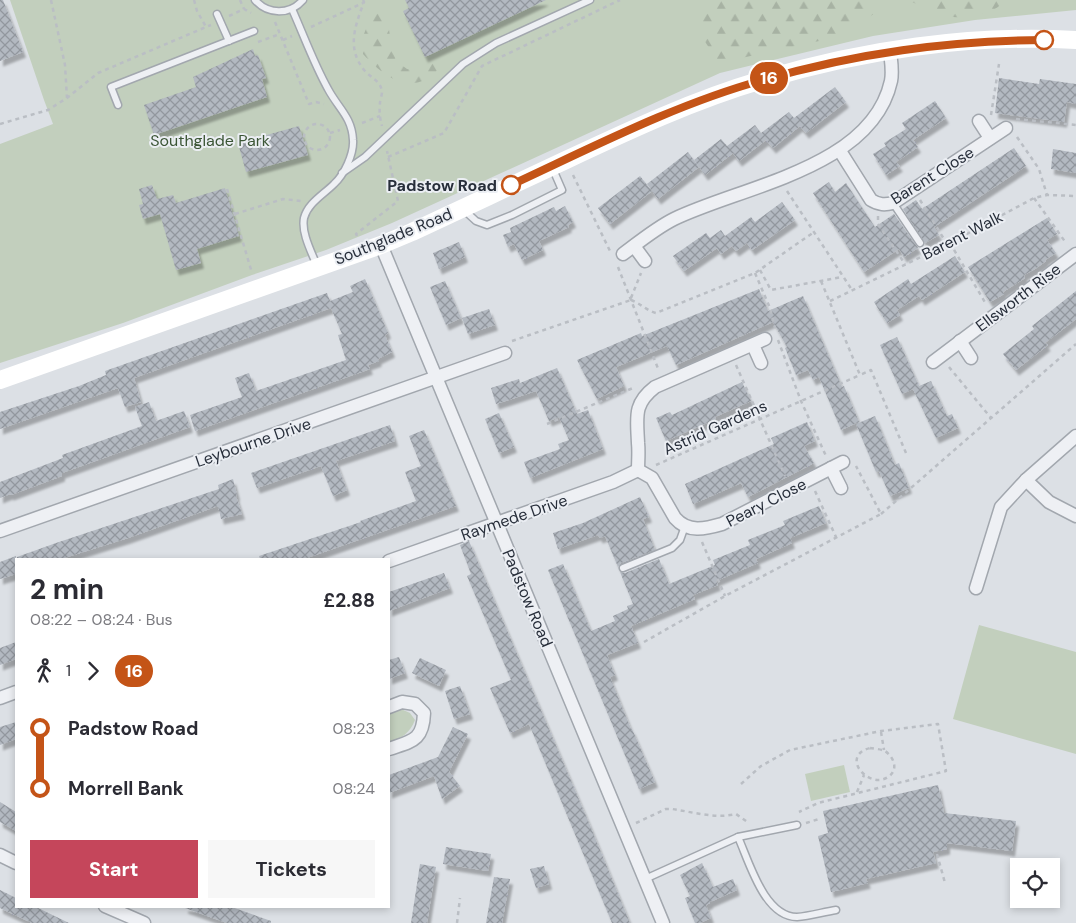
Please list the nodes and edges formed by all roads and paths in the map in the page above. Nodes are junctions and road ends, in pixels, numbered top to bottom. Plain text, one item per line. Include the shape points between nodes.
1 (51, 0) edge
2 (194, 0) edge
3 (240, 0) edge
4 (255, 0) edge
5 (303, 0) edge
6 (590, 0) edge
7 (620, 0) edge
8 (363, 1) edge
9 (577, 2) edge
10 (244, 9) junction
11 (292, 9) junction
12 (256, 15) dead end
13 (219, 17) junction
14 (274, 21) dead end
15 (206, 28) junction
16 (254, 31) joint
17 (302, 31) junction
18 (280, 34) junction
19 (282, 40) junction
20 (1076, 40) edge
21 (229, 41) junction
22 (890, 51) junction
23 (999, 64) dead end
24 (67, 98) junction
25 (118, 105) dead end
26 (329, 107) dead end
27 (380, 116) junction
28 (979, 121) dead end
29 (362, 123) dead end
30 (0, 124) edge
31 (1006, 124) junction
32 (1076, 125) edge
33 (343, 129) dead end
34 (330, 133) junction
35 (990, 138) junction
36 (384, 139) junction
37 (840, 151) junction
38 (388, 157) junction
39 (552, 166) junction
40 (342, 173) junction
41 (784, 186) dead end
42 (227, 189) dead end
43 (914, 189) junction
44 (1047, 195) junction
45 (1076, 196) edge
46 (1034, 198) junction
47 (304, 201) dead end
48 (893, 203) junction
49 (878, 204) junction
50 (462, 208) junction
51 (234, 214) junction
52 (814, 232) junction
53 (358, 242) dead end
54 (1066, 242) dead end
55 (920, 243) dead end
56 (948, 243) junction
57 (381, 245) junction
58 (634, 246) junction
59 (623, 254) dead end
60 (1076, 254) edge
61 (646, 261) joint
62 (905, 264) junction
63 (317, 267) junction
64 (760, 270) junction
65 (755, 273) junction
66 (253, 277) dead end
67 (843, 277) junction
68 (821, 281) junction
69 (852, 290) junction
70 (631, 300) junction
71 (830, 301) junction
72 (985, 302) dead end
73 (765, 340) dead end
74 (960, 341) junction
75 (1076, 344) edge
76 (752, 345) junction
77 (505, 353) joint
78 (732, 354) junction
79 (654, 358) dead end
80 (971, 358) dead end
81 (937, 359) joint
82 (761, 363) dead end
83 (660, 372) dead end
84 (860, 375) junction
85 (436, 378) junction
86 (0, 380) edge
87 (634, 387) dead end
88 (801, 401) junction
89 (992, 418) junction
90 (760, 419) junction
91 (547, 424) dead end
92 (1076, 436) edge
93 (823, 450) dead end
94 (906, 453) dead end
95 (856, 466) dead end
96 (638, 470) junction
97 (810, 480) junction
98 (1026, 480) junction
99 (841, 488) dead end
100 (791, 489) junction
101 (881, 514) junction
102 (1076, 516) edge
103 (497, 523) junction
104 (689, 527) junction
105 (0, 530) edge
106 (836, 537) junction
107 (390, 561) edge
108 (623, 568) dead end
109 (976, 588) dead end
110 (725, 596) junction
111 (644, 642) dead end
112 (15, 692) edge
113 (0, 698) edge
114 (390, 707) edge
115 (881, 731) junction
116 (390, 749) edge
117 (884, 750) junction
118 (864, 775) junction
119 (890, 776) junction
120 (741, 784) dead end
121 (892, 784) junction
122 (857, 793) junction
123 (800, 812) junction
124 (791, 814) dead end
125 (754, 823) dead end
126 (805, 823) dead end
127 (797, 825) dead end
128 (624, 829) junction
129 (738, 837) junction
130 (937, 854) dead end
131 (0, 855) edge
132 (15, 862) edge
133 (645, 879) junction
134 (944, 883) dead end
135 (460, 898) dead end
136 (110, 908) edge
137 (836, 910) dead end
138 (144, 923) edge
139 (457, 923) edge
140 (663, 923) edge

1 - 24 path via 65,65
2 - 15 path
3 - 10 path
4 - 11 lane via 275,12
5 - 11 lane
6 - 9 lane
7 - 38 path via 482,66 444,133
8 - 17 path
8 - 27 path via 354,28 354,46 358,61 378,81 382,92
9 - 36 lane via 496,43 463,64
10 - 12 path
10 - 13 path
11 - 17 lane
13 - 15 path
13 - 21 lane
14 - 18 path
15 - 24 path via 98,73
16 - 18 path via 258,42
16 - 21 lane
17 - 19 path
17 - 40 lane via 328,90 346,114 351,127 353,150
18 - 19 path
19 - 26 path via 309,104 316,102
20 - 22 street, Southglade Road via 998,40
21 - 25 lane via 111,87
22 - 37 street via 891,80 885,102 873,119
22 - 39 street, Southglade Road via 762,80 649,122
23 - 31 path via 991,117
24 - 30 path via 48,110
27 - 29 path
27 - 36 path
28 - 35 street, Barent Close
31 - 32 path
31 - 35 street, Barent Close
31 - 44 path via 1039,169
33 - 34 path
34 - 34 path via 320,124 306,129 304,136 311,148 318,149 329,141
35 - 43 street, Barent Close
36 - 38 path
36 - 40 lane
37 - 49 street, Barent Close via 871,200
37 - 58 street via 807,168 672,220
38 - 53 path via 398,201 356,234
39 - 50 street, Southglade Road
39 - 50 lane via 562,190 512,216 487,225 476,222
40 - 63 lane via 336,183 310,206 304,219 306,238
41 - 52 path
42 - 51 path
43 - 48 street, Barent Close
43 - 56 path
44 - 45 path, Barent Walk
44 - 46 path, Barent Walk
46 - 54 path
46 - 56 path, Barent Walk
47 - 51 path via 283,199
48 - 49 street, Barent Close
48 - 55 lane
49 - 62 path via 878,224
50 - 57 street, Southglade Road
51 - 66 path
52 - 64 path
52 - 67 path
56 - 62 path, Barent Walk
56 - 72 path
57 - 63 street, Southglade Road
57 - 85 street, Padstow Road
58 - 59 street
58 - 61 street
60 - 74 street, Ellsworth Rise
61 - 70 path
62 - 69 path, Barent Walk
63 - 86 street, Southglade Road
64 - 65 path
64 - 68 path via 771,290
65 - 70 path via 656,313
65 - 88 path
67 - 68 path
67 - 69 path
68 - 71 path
69 - 71 path, Barent Walk
70 - 77 path via 509,342
71 - 84 path
73 - 76 street
74 - 80 street, Ellsworth Rise
74 - 81 street, Ellsworth Rise
75 - 89 path
76 - 78 street
76 - 82 street
77 - 85 street, Leybourne Drive
78 - 90 path
78 - 96 street via 646,394 637,414
79 - 83 path
81 - 89 path
84 - 88 path, Astrid Gardens
84 - 94 path via 871,370
85 - 103 street, Padstow Road
85 - 105 street, Leybourne Drive
87 - 91 path
88 - 90 path, Astrid Gardens
88 - 93 path
89 - 101 path
90 - 96 path, Astrid Gardens via 653,467
90 - 100 path
92 - 98 street
95 - 101 path
96 - 103 street, Raymede Drive
96 - 104 street via 652,478 675,518
97 - 99 street, Peary Close via 837,465
97 - 100 street, Peary Close
97 - 106 path
98 - 102 street via 1049,502
98 - 109 street via 1001,507
100 - 104 street, Peary Close via 722,524 702,529
101 - 106 path
103 - 107 street, Raymede Drive
103 - 128 street, Padstow Road
104 - 108 lane via 672,548
104 - 110 path via 701,538
106 - 110 path
110 - 111 path
112 - 113 street
114 - 116 street via 402,702 415,704 424,713 424,728 415,740
115 - 117 path
115 - 120 path via 790,750 761,766
115 - 121 path via 938,724 946,771
117 - 118 path via 870,748 857,756 858,769
117 - 119 path via 895,765
118 - 119 path via 877,780
118 - 122 path
119 - 121 path
121 - 122 path
122 - 123 path via 818,803
123 - 124 path
123 - 126 path
125 - 128 path via 748,823 736,814 710,816 666,809
127 - 129 lane
128 - 133 street, Padstow Road
129 - 133 lane
129 - 137 lane via 761,892 776,909 796,917
130 - 134 path
131 - 132 street
133 - 140 street, Padstow Road
135 - 139 path
136 - 138 street

